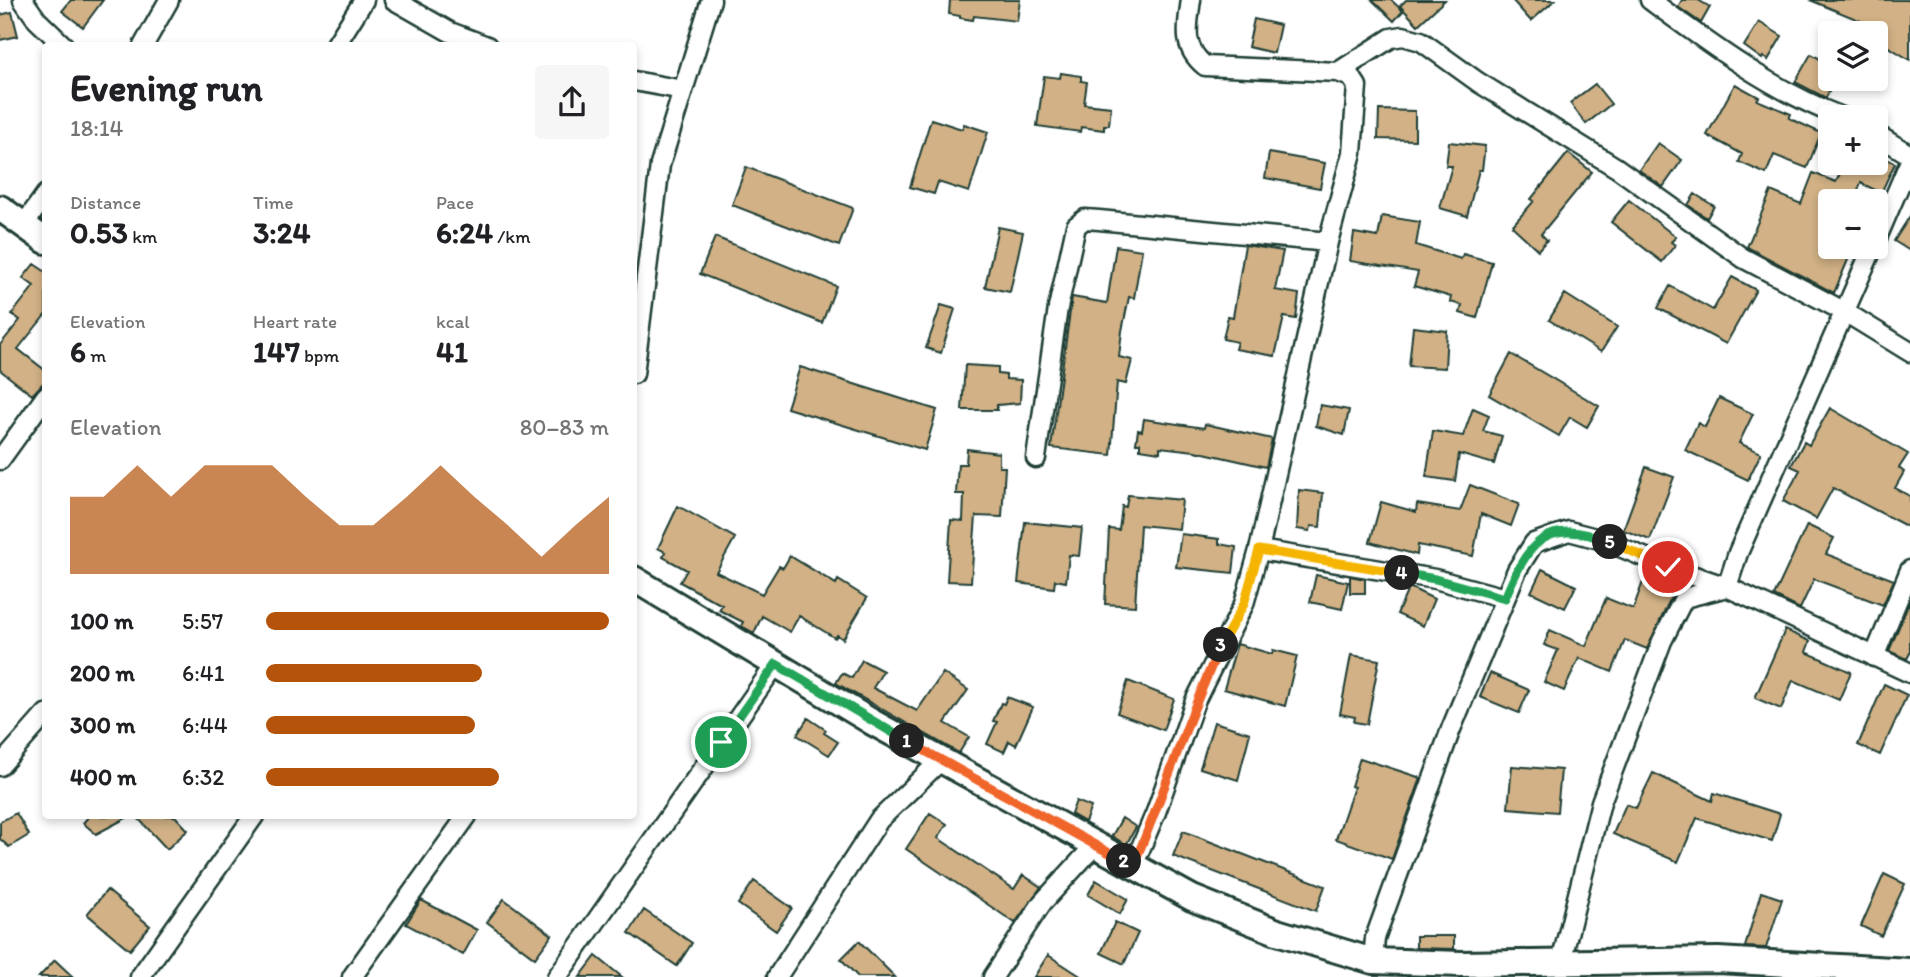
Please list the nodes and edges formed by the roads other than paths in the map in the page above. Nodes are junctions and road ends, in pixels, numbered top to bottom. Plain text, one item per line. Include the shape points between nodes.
1 (23, 0) edge
2 (169, 0) edge
3 (364, 0) edge
4 (394, 0) edge
5 (711, 0) edge
6 (1191, 0) edge
7 (1650, 0) edge
8 (60, 42) edge
9 (145, 42) edge
10 (338, 42) edge
11 (476, 42) edge
12 (1338, 72) junction
13 (637, 82) edge
14 (683, 90) junction
15 (1818, 108) edge
16 (1888, 141) edge
17 (1910, 155) edge
18 (1910, 161) edge
19 (42, 200) edge
20 (0, 209) edge
21 (1888, 212) edge
22 (23, 226) junction
23 (42, 238) edge
24 (1328, 242) junction
25 (1868, 259) edge
26 (1845, 312) junction
27 (637, 350) edge
28 (1910, 352) edge
29 (42, 402) edge
30 (1036, 458) dead end
31 (0, 460) edge
32 (1259, 550) junction
33 (1910, 570) edge
34 (637, 581) edge
35 (1727, 587) junction
36 (1505, 598) junction
37 (1874, 657) junction
38 (776, 664) junction
39 (1910, 673) edge
40 (42, 719) edge
41 (941, 760) junction
42 (0, 766) edge
43 (252, 819) edge
44 (465, 819) edge
45 (1094, 845) junction
46 (1133, 866) junction
47 (1373, 961) junction
48 (1561, 962) junction
49 (1910, 971) edge
50 (140, 977) edge
51 (352, 977) edge
52 (557, 977) edge
53 (776, 977) edge
54 (993, 977) edge

1 - 8 street
2 - 9 street
3 - 10 street
4 - 11 street
5 - 14 street
6 - 12 street via 1187,36 1192,55 1205,66
7 - 15 street via 1727,57
12 - 24 street via 1351,77 1358,96 1352,153
12 - 26 street via 1391,38 1421,41 1617,168 1743,258
13 - 14 street
14 - 27 street via 660,165
16 - 17 street
18 - 21 street
19 - 22 street
20 - 22 street
22 - 23 street
24 - 30 street via 1085,219 1076,226 1058,308
24 - 32 street
25 - 26 street
26 - 28 street
26 - 35 street
29 - 31 street
32 - 36 street via 1435,579
32 - 46 street via 1244,604 1195,701
33 - 37 street
34 - 38 street
35 - 36 street via 1569,531 1534,543
35 - 37 street
35 - 48 street via 1684,598 1662,641 1601,802
36 - 47 street via 1451,729 1375,938
37 - 39 street
38 - 41 street
38 - 52 street
40 - 42 street
41 - 45 street
41 - 53 street via 879,820
43 - 50 street
44 - 51 street
45 - 46 street
45 - 54 street via 1042,903
46 - 47 street via 1192,898 1265,928
47 - 48 street
48 - 49 street via 1718,960

